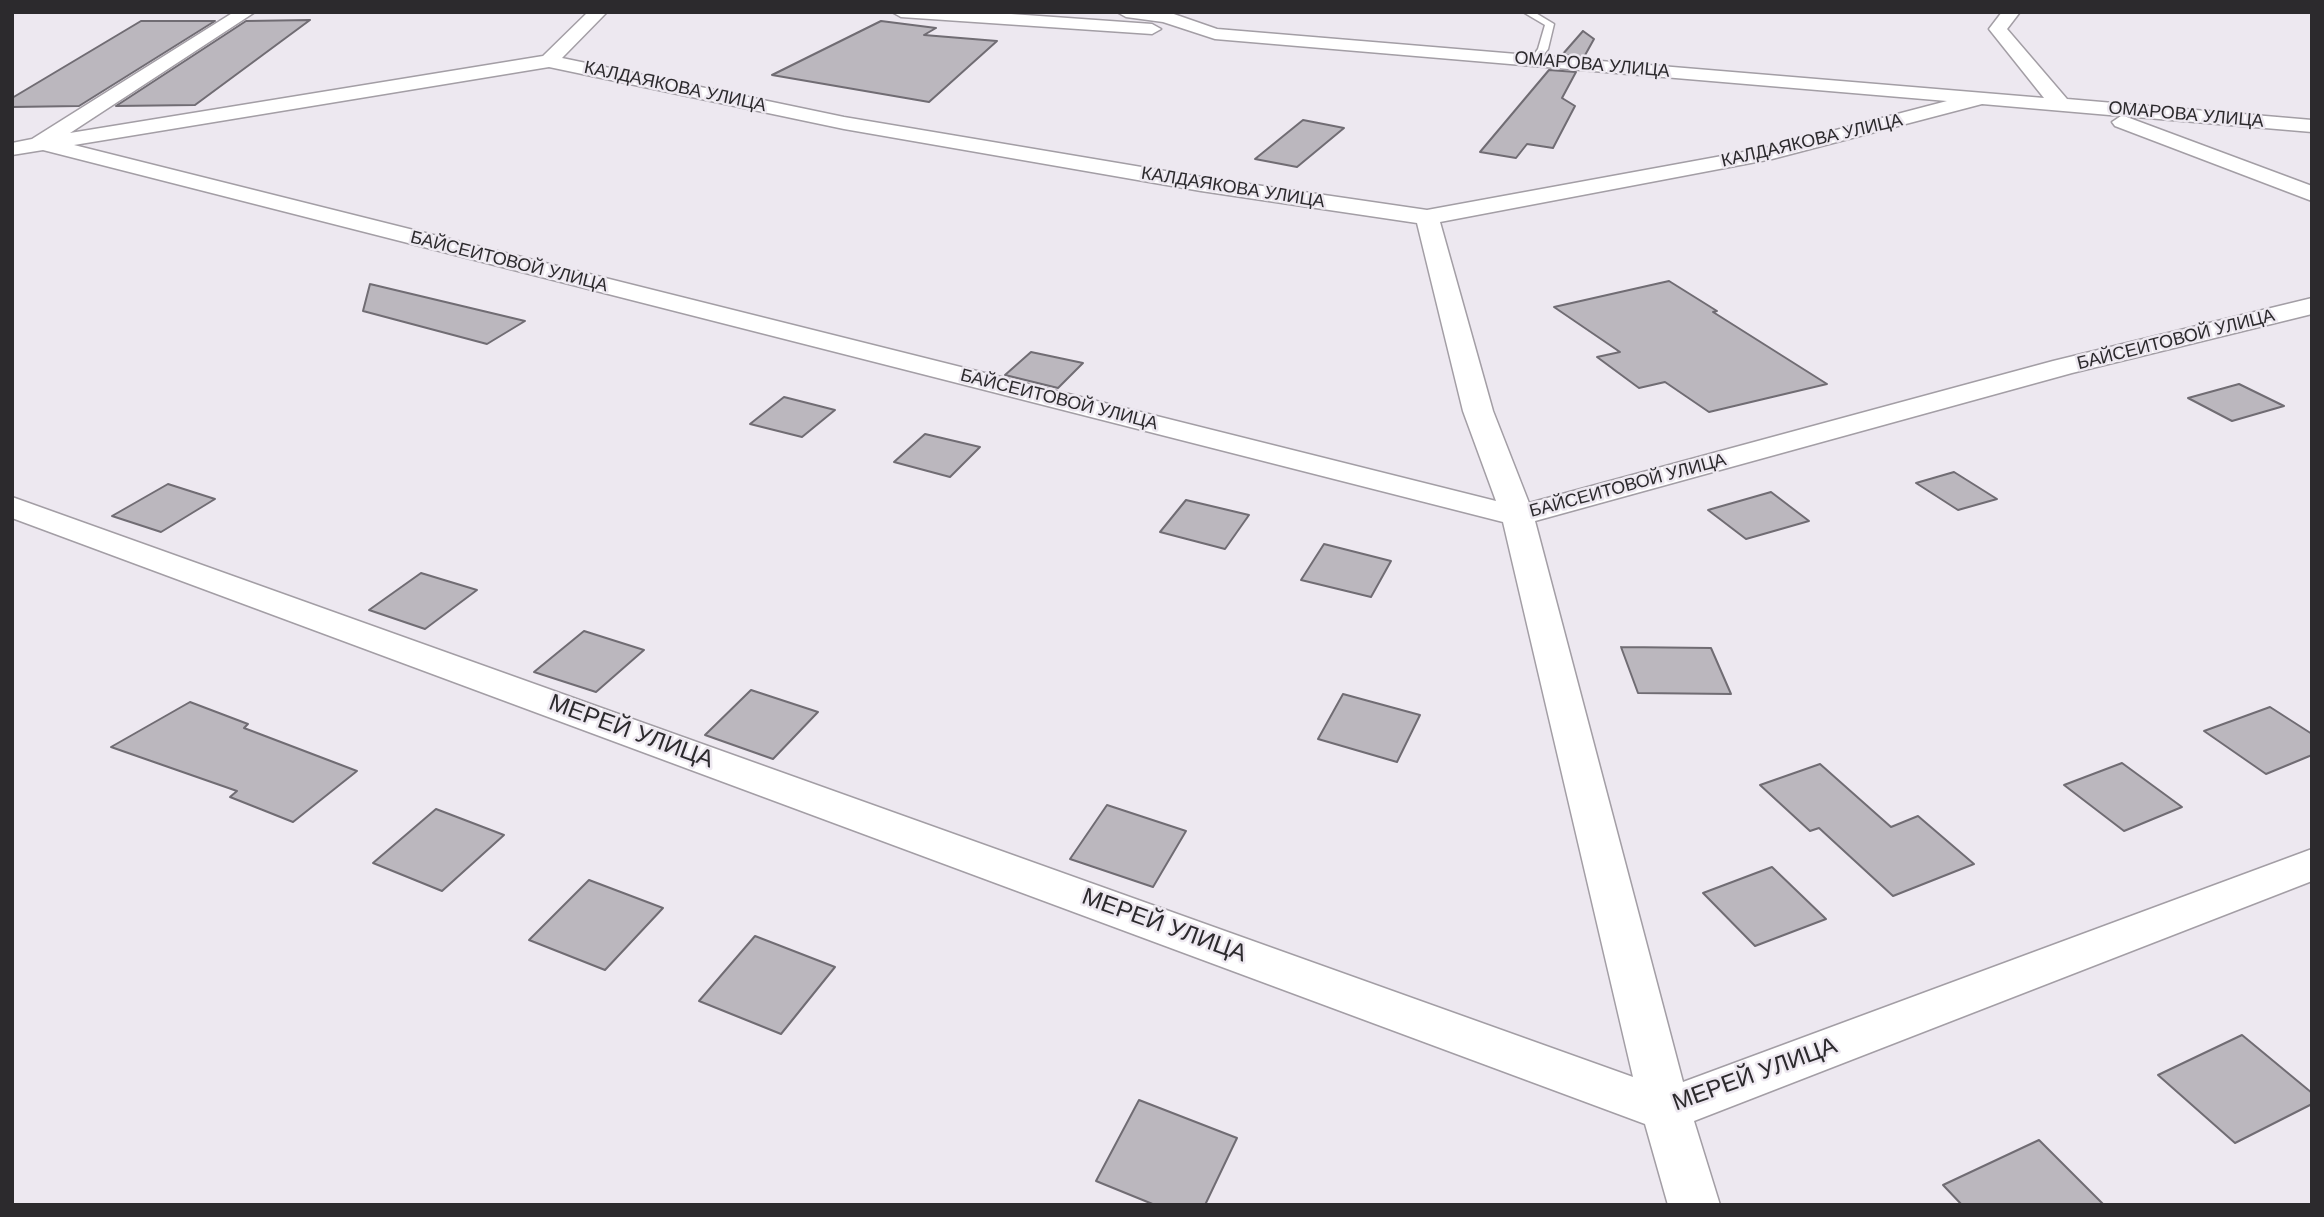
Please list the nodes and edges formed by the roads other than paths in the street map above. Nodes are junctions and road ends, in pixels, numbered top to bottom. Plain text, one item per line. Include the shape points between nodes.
1 (246, 12) edge
2 (598, 12) edge
3 (901, 12) edge
4 (1126, 12) edge
5 (1527, 12) edge
6 (2011, 12) edge
7 (1188, 18) edge
8 (1215, 34) junction
9 (1535, 60) junction
10 (549, 61) junction
11 (1983, 98) junction
12 (2061, 105) junction
13 (2083, 107) junction
14 (2312, 126) edge
15 (40, 144) junction
16 (12, 149) edge
17 (2312, 194) edge
18 (1427, 217) junction
19 (2312, 306) edge
20 (12, 507) edge
21 (1518, 516) junction
22 (2312, 864) edge
23 (1666, 1110) junction
24 (1694, 1205) edge

1 - 15 street
2 - 10 street, КАЛДАЯКОВА УЛИЦА
3 - 8 street
4 - 7 street, ОМАРОВА УЛИЦА
5 - 9 lane via 1550,24
6 - 12 street via 1992,24
7 - 8 street, ОМАРОВА УЛИЦА
8 - 9 street, ОМАРОВА УЛИЦА
9 - 11 street, ОМАРОВА УЛИЦА
10 - 15 street
10 - 18 street, КАЛДАЯКОВА УЛИЦА via 844,123
11 - 12 street, ОМАРОВА УЛИЦА
11 - 18 street, КАЛДАЯКОВА УЛИЦА via 1772,153
12 - 13 street, ОМАРОВА УЛИЦА
13 - 14 street, ОМАРОВА УЛИЦА
13 - 17 street
15 - 16 street
15 - 21 street, БАЙСЕИТОВОЙ УЛИЦА
18 - 21 street via 1478,411
19 - 21 street, БАЙСЕИТОВОЙ УЛИЦА via 2049,371
20 - 23 street, МЕРЕЙ УЛИЦА
21 - 23 street
22 - 23 street, МЕРЕЙ УЛИЦА
23 - 24 street

